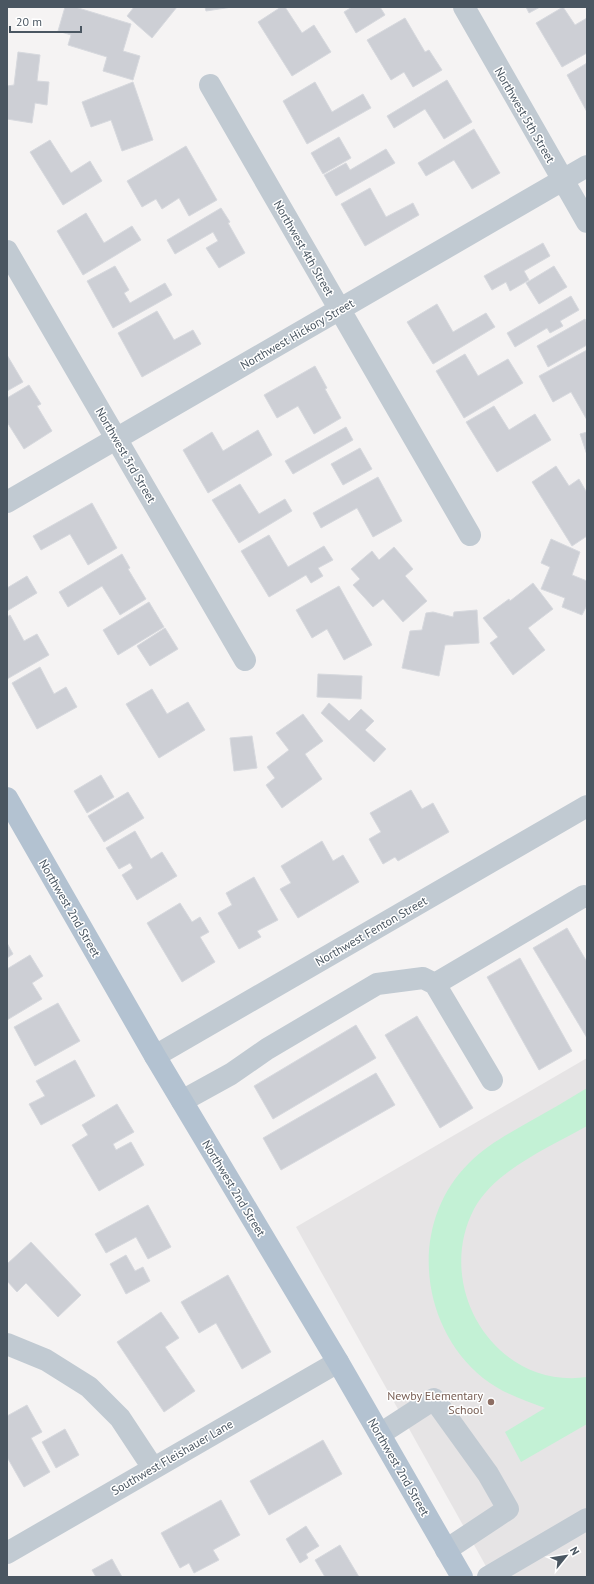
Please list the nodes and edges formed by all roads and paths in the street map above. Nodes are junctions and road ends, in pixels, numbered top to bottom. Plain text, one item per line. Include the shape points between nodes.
1 (464, 7) edge
2 (210, 85) dead end
3 (587, 166) edge
4 (562, 180) junction
5 (587, 222) edge
6 (7, 251) edge
7 (340, 309) junction
8 (116, 438) junction
9 (7, 502) edge
10 (470, 535) dead end
11 (245, 660) dead end
12 (7, 798) edge
13 (587, 806) edge
14 (587, 897) edge
15 (435, 984) junction
16 (155, 1056) junction
17 (492, 1080) dead end
18 (182, 1101) junction
19 (7, 1344) edge
20 (338, 1362) junction
21 (380, 1434) junction
22 (153, 1468) junction
23 (587, 1519) edge
24 (446, 1550) junction
25 (7, 1553) edge
26 (462, 1577) edge
27 (488, 1577) edge

1 - 4 street, Northwest 5th Street
2 - 7 street, Northwest 4th Street
3 - 4 street, Northwest Hickory Street
4 - 5 street, Northwest 5th Street
4 - 7 street, Northwest Hickory Street
6 - 8 street, Northwest 3rd Street
7 - 8 street, Northwest Hickory Street
7 - 10 street, Northwest 4th Street
8 - 9 street, Northwest Hickory Street
8 - 11 street, Northwest 3rd Street
12 - 16 main road, Northwest 2nd Street
13 - 16 street, Northwest Fenton Street
14 - 15 street via 584,896
15 - 17 street
15 - 18 street via 423,978 377,984 267,1049 232,1074
16 - 18 main road, Northwest 2nd Street
18 - 20 main road, Northwest 2nd Street
19 - 22 street via 46,1360 89,1387 120,1418
20 - 21 main road, Northwest 2nd Street
20 - 22 street, Southwest Fleishauer Lane
21 - 24 main road, Northwest 2nd Street
21 - 24 street via 434,1399 491,1480 508,1509
22 - 25 street, Southwest Fleishauer Lane
23 - 27 street
24 - 26 main road, Northwest 2nd Street

